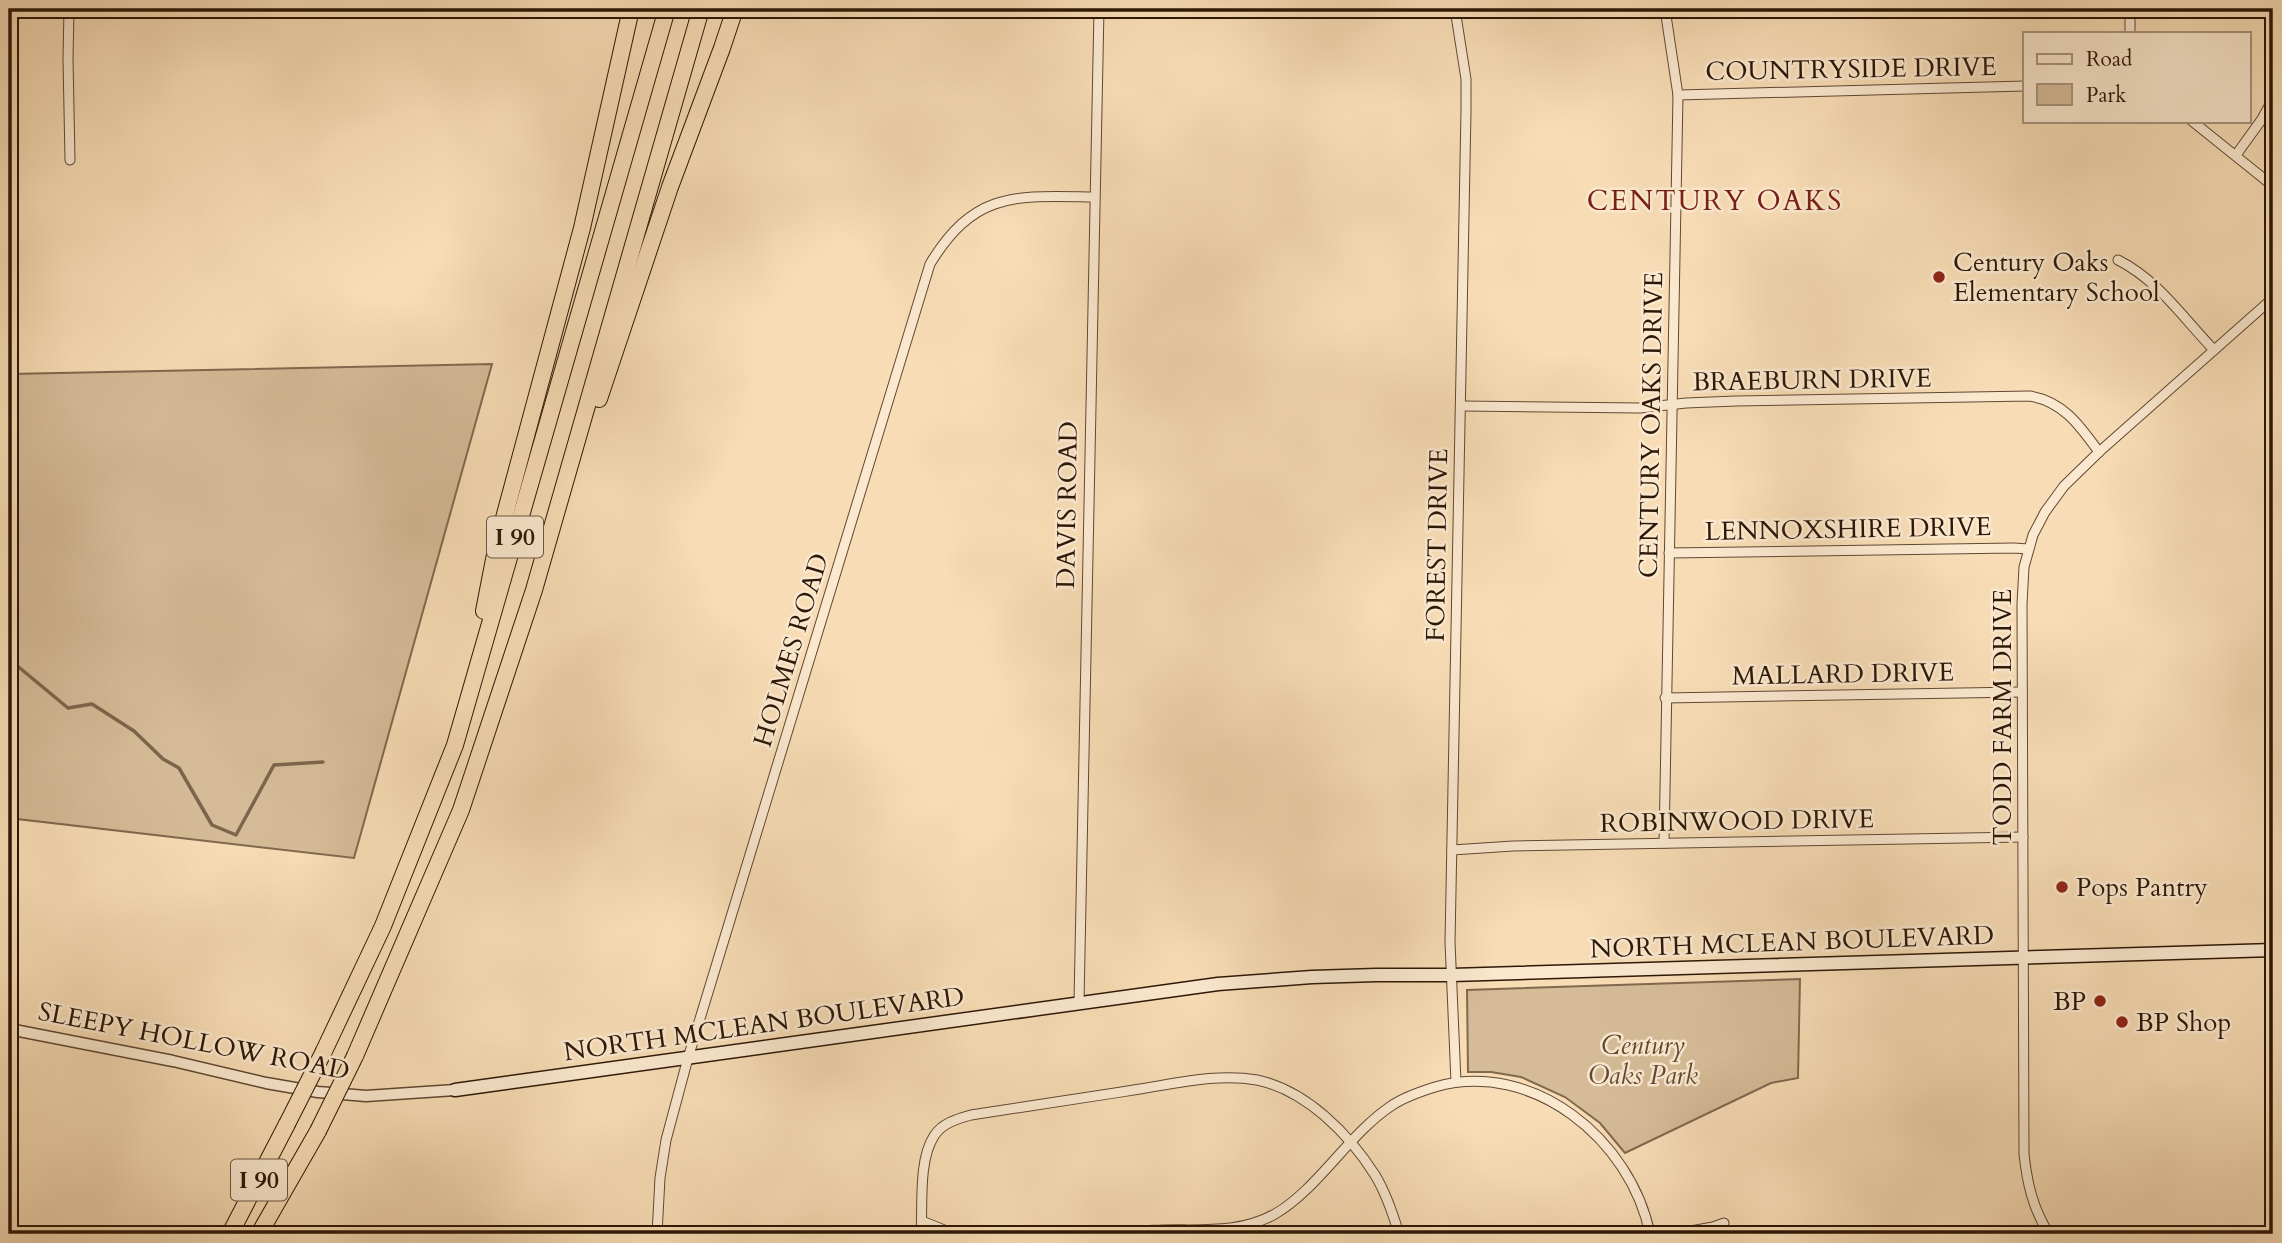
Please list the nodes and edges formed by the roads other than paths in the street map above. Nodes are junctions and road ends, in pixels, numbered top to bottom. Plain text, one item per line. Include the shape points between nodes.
1 (69, 9) edge
2 (631, 9) edge
3 (667, 9) edge
4 (701, 9) edge
5 (735, 9) edge
6 (1099, 9) edge
7 (1455, 9) edge
8 (1665, 9) edge
9 (2130, 9) edge
10 (2130, 32) edge
11 (2023, 86) edge
12 (1678, 95) junction
13 (2273, 99) edge
14 (2193, 122) edge
15 (2236, 155) junction
16 (70, 160) dead end
17 (2273, 186) edge
18 (1094, 197) junction
19 (2118, 260) dead end
20 (2273, 298) edge
21 (2214, 350) junction
22 (1671, 405) junction
23 (1461, 406) junction
24 (2099, 452) junction
25 (2028, 549) junction
26 (1669, 553) junction
27 (534, 590) junction
28 (2022, 691) junction
29 (1665, 698) junction
30 (466, 708) junction
31 (2023, 837) junction
32 (1664, 843) junction
33 (1452, 850) junction
34 (2273, 950) edge
35 (2023, 958) junction
36 (1452, 975) junction
37 (1079, 1002) junction
38 (9, 1028) edge
39 (688, 1058) junction
40 (1456, 1082) junction
41 (455, 1090) joint
42 (1349, 1143) junction
43 (922, 1221) junction
44 (1724, 1223) dead end
45 (230, 1234) edge
46 (259, 1234) edge
47 (657, 1234) edge
48 (921, 1234) edge
49 (954, 1234) edge
50 (1119, 1234) edge
51 (1399, 1234) edge
52 (1650, 1234) edge
53 (1674, 1234) edge
54 (2049, 1234) edge

1 - 16 street
2 - 30 highway via 582,228 497,544
3 - 30 highway, I 90
4 - 27 highway, I 90
5 - 27 highway
6 - 18 street, DAVIS ROAD
7 - 23 street, FOREST DRIVE via 1466,79
8 - 12 street, CENTURY OAKS DRIVE
9 - 10 street
11 - 12 street, COUNTRYSIDE DRIVE
12 - 22 street, CENTURY OAKS DRIVE
13 - 15 street
14 - 15 street
15 - 17 street
18 - 37 street, DAVIS ROAD
18 - 39 street, HOLMES ROAD via 1026,197 981,209 953,231 930,264
19 - 21 street via 2137,269
20 - 21 street, TODD FARM DRIVE
21 - 24 street, TODD FARM DRIVE
22 - 23 street, BRAEBURN DRIVE
22 - 24 street, BRAEBURN DRIVE via 2030,396 2067,412
22 - 26 street, CENTURY OAKS DRIVE
23 - 33 street, FOREST DRIVE
24 - 25 street, TODD FARM DRIVE via 2050,505
25 - 26 street, LENNOXSHIRE DRIVE
25 - 28 street, TODD FARM DRIVE via 2022,582
26 - 29 street, CENTURY OAKS DRIVE
27 - 46 highway, I 90, bridge via 461,810 355,1056
28 - 29 street, MALLARD DRIVE
28 - 31 street, TODD FARM DRIVE
29 - 32 street, CENTURY OAKS DRIVE
30 - 45 highway, I 90, bridge via 383,926
31 - 32 street, ROBINWOOD DRIVE
31 - 35 street, TODD FARM DRIVE
32 - 33 street, ROBINWOOD DRIVE
33 - 36 street, FOREST DRIVE
34 - 35 main road, NORTH MCLEAN BOULEVARD
35 - 36 main road, NORTH MCLEAN BOULEVARD
35 - 54 street, TODD FARM DRIVE via 2026,1168 2033,1202
36 - 37 main road, NORTH MCLEAN BOULEVARD via 1312,977
36 - 40 street, FOREST DRIVE
37 - 39 main road, NORTH MCLEAN BOULEVARD
38 - 41 street, SLEEPY HOLLOW ROAD via 318,1092 366,1096
39 - 41 main road, NORTH MCLEAN BOULEVARD
39 - 47 street, HOLMES ROAD via 666,1140
40 - 42 street via 1402,1099
40 - 52 street via 1525,1090 1572,1115 1601,1139 1623,1169
42 - 43 street via 1302,1099 1274,1085 1241,1078 1198,1080 971,1115 952,1121 934,1136 924,1171
42 - 50 street via 1288,1205 1263,1219 1228,1229
42 - 51 street via 1375,1175
43 - 48 street
43 - 49 street
44 - 53 street

